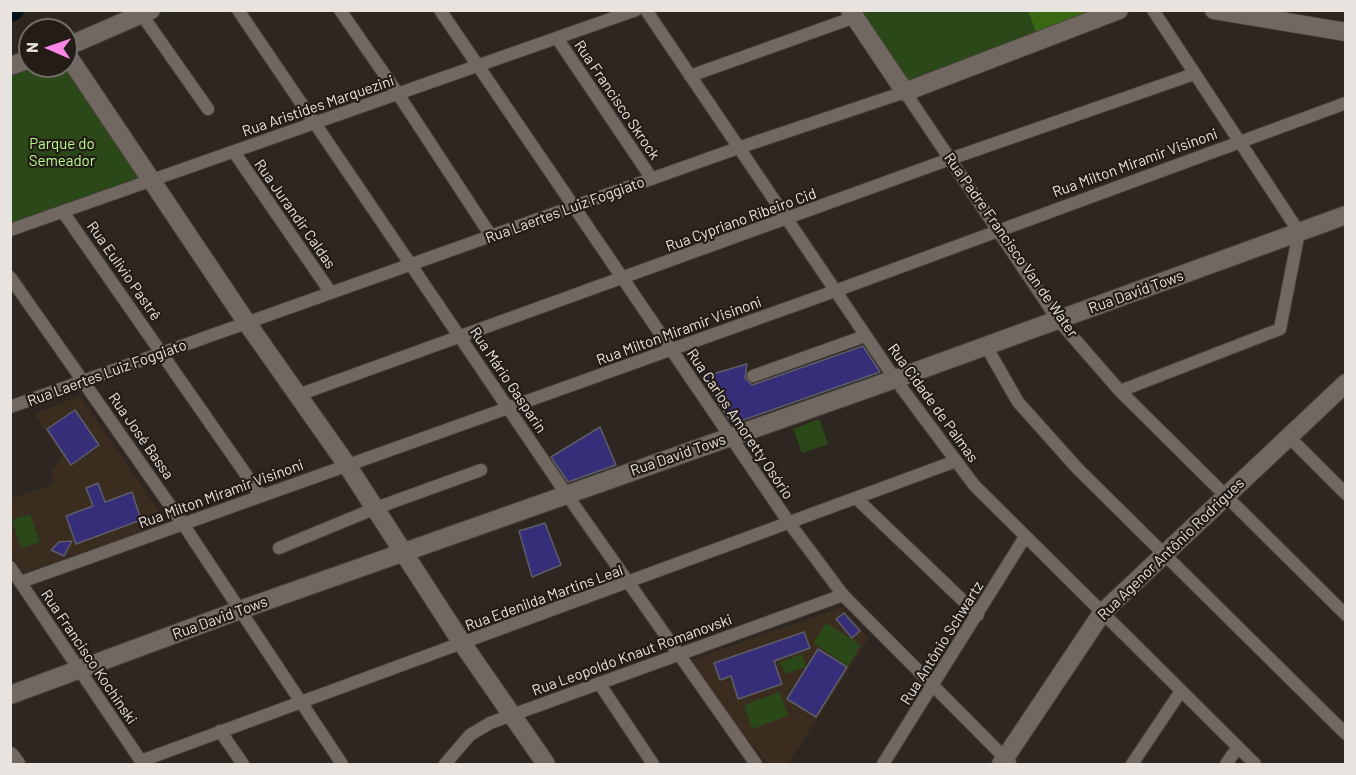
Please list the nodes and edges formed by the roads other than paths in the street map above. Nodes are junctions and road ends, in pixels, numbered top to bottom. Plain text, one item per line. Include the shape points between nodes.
1 (238, 10) edge
2 (340, 10) edge
3 (440, 10) edge
4 (636, 10) edge
5 (646, 10) edge
6 (1119, 10) edge
7 (1154, 10) edge
8 (1214, 10) edge
9 (147, 13) edge
10 (852, 14) edge
11 (1346, 32) edge
12 (557, 38) junction
13 (78, 42) edge
14 (479, 66) junction
15 (78, 71) edge
16 (1194, 74) junction
17 (690, 76) junction
18 (905, 92) junction
19 (398, 94) junction
20 (1346, 103) edge
21 (208, 109) dead end
22 (314, 123) junction
23 (1240, 141) junction
24 (738, 148) junction
25 (234, 152) junction
26 (950, 159) junction
27 (652, 179) junction
28 (151, 181) junction
29 (573, 207) junction
30 (63, 212) junction
31 (1346, 215) edge
32 (786, 219) junction
33 (10, 230) edge
34 (998, 230) junction
35 (1299, 232) junction
36 (491, 236) junction
37 (410, 265) junction
38 (10, 277) edge
39 (622, 278) junction
40 (835, 291) junction
41 (331, 293) junction
42 (1058, 320) junction
43 (247, 323) junction
44 (461, 336) junction
45 (866, 336) junction
46 (987, 346) junction
47 (671, 350) junction
48 (164, 353) junction
49 (753, 376) dead end
50 (894, 379) junction
51 (85, 381) junction
52 (1346, 384) edge
53 (1120, 391) junction
54 (298, 395) junction
55 (10, 407) edge
56 (509, 407) junction
57 (731, 436) junction
58 (1288, 436) junction
59 (956, 461) junction
60 (347, 465) junction
61 (482, 470) dead end
62 (1346, 494) edge
63 (567, 495) junction
64 (1225, 495) junction
65 (261, 496) junction
66 (857, 499) junction
67 (376, 508) junction
68 (183, 524) junction
69 (790, 524) junction
70 (1025, 537) junction
71 (279, 548) dead end
72 (405, 552) junction
73 (1165, 554) junction
74 (10, 567) edge
75 (21, 582) junction
76 (628, 583) junction
77 (843, 595) junction
78 (240, 610) junction
79 (1102, 613) junction
80 (978, 615) junction
81 (1346, 615) edge
82 (462, 643) junction
83 (678, 654) junction
84 (79, 670) junction
85 (599, 683) junction
86 (933, 687) junction
87 (1181, 691) junction
88 (10, 695) edge
89 (301, 701) junction
90 (513, 715) junction
91 (220, 731) junction
92 (1346, 734) edge
93 (1238, 747) junction
94 (10, 756) edge
95 (1006, 762) edge
96 (142, 763) edge
97 (16, 765) edge
98 (243, 765) edge
99 (342, 765) edge
100 (444, 765) edge
101 (546, 765) edge
102 (653, 765) edge
103 (756, 765) edge
104 (883, 765) edge
105 (1132, 765) edge
106 (1226, 765) edge
107 (1255, 765) edge

1 - 22 street, Rua Mário Gasparin
2 - 19 street
3 - 14 street, Rua Carlos Amoretty Osório
4 - 12 street, Rua Aristides Marquezini
5 - 17 street, Rua Cidade de Palmas
6 - 18 street, Rua Laertes Luiz Foggiato
7 - 16 street
8 - 11 street
9 - 13 street
9 - 21 street
10 - 17 street
10 - 18 street, Rua Padre Francisco Van de Water
12 - 14 street, Rua Aristides Marquezini
12 - 27 street, Rua Francisco Skrock
14 - 19 street, Rua Aristides Marquezini
14 - 29 street, Rua Carlos Amoretty Osório
15 - 28 street
16 - 23 street
16 - 26 street, Rua Cypriano Ribeiro Cid
17 - 24 street, Rua Cidade de Palmas
18 - 24 street, Rua Laertes Luiz Foggiato
18 - 26 street, Rua Padre Francisco Van de Water
19 - 22 street, Rua Aristides Marquezini
19 - 36 street
20 - 23 street, Rua Milton Miramir Visinoni
22 - 25 street, Rua Aristides Marquezini
22 - 37 street, Rua Mário Gasparin
23 - 34 street, Rua Milton Miramir Visinoni
23 - 35 street
24 - 27 street, Rua Laertes Luiz Foggiato
24 - 32 street, Rua Cidade de Palmas
25 - 28 street, Rua Aristides Marquezini
25 - 41 street, Rua Jurandir Caldas
26 - 32 street, Rua Cypriano Ribeiro Cid
26 - 34 street, Rua Padre Francisco Van de Water
27 - 29 street, Rua Laertes Luiz Foggiato
28 - 30 street, Rua Aristides Marquezini
28 - 43 street
29 - 36 street, Rua Laertes Luiz Foggiato
29 - 39 street, Rua Carlos Amoretty Osório
30 - 33 street, Rua Aristides Marquezini
30 - 48 street, Rua Eulivio Pastrê
31 - 35 street, Rua David Tows
32 - 39 street, Rua Cypriano Ribeiro Cid
32 - 40 street, Rua Cidade de Palmas
34 - 40 street, Rua Milton Miramir Visinoni
34 - 42 street, Rua Padre Francisco Van de Water
35 - 42 street, Rua David Tows
35 - 53 street via 1280,329
36 - 37 street, Rua Laertes Luiz Foggiato
37 - 41 street, Rua Laertes Luiz Foggiato
37 - 44 street, Rua Mário Gasparin
38 - 51 street, Rua José Bassa
39 - 44 street, Rua Cypriano Ribeiro Cid
39 - 47 street, Rua Carlos Amoretty Osório
40 - 45 street, Rua Cidade de Palmas
40 - 47 street, Rua Milton Miramir Visinoni
41 - 43 street, Rua Laertes Luiz Foggiato
42 - 46 street, Rua David Tows
42 - 53 street, Rua Padre Francisco Van de Water
43 - 48 street, Rua Laertes Luiz Foggiato
43 - 54 street
44 - 54 street, Rua Cypriano Ribeiro Cid
44 - 56 street, Rua Mário Gasparin
45 - 49 street
45 - 50 street, Rua Cidade de Palmas
46 - 50 street, Rua David Tows
46 - 73 street via 1018,402 1077,468
47 - 56 street, Rua Milton Miramir Visinoni
47 - 57 street, Rua Carlos Amoretty Osório
48 - 51 street, Rua Laertes Luiz Foggiato
48 - 65 street, Rua Eulivio Pastrê
50 - 57 street, Rua David Tows
50 - 59 street, Rua Cidade de Palmas
51 - 55 street, Rua Laertes Luiz Foggiato
51 - 68 street, Rua José Bassa
52 - 58 street, Rua Agenor Antônio Rodrigues
53 - 64 street, Rua Padre Francisco Van de Water
54 - 60 street
56 - 60 street, Rua Milton Miramir Visinoni
56 - 63 street, Rua Mário Gasparin
57 - 63 street, Rua David Tows
57 - 69 street, Rua Carlos Amoretty Osório
58 - 62 street
58 - 64 street, Rua Agenor Antônio Rodrigues
59 - 66 street, Rua Edenilda Martins Leal
59 - 70 street, Rua Cidade de Palmas
60 - 65 street, Rua Milton Miramir Visinoni
60 - 67 street
61 - 67 street
63 - 72 street, Rua David Tows
63 - 76 street, Rua Mário Gasparin
64 - 73 street, Rua Agenor Antônio Rodrigues
64 - 81 street, Rua Padre Francisco Van de Water
65 - 68 street, Rua Milton Miramir Visinoni
66 - 69 street, Rua Edenilda Martins Leal
66 - 80 street
67 - 71 street
67 - 72 street
68 - 75 street, Rua Milton Miramir Visinoni
68 - 78 street, Rua José Bassa
69 - 76 street, Rua Edenilda Martins Leal
69 - 77 street, Rua Carlos Amoretty Osório
70 - 79 street, Rua Cidade de Palmas
70 - 80 street, Rua Antônio Schwartz
72 - 78 street, Rua David Tows
72 - 82 street
73 - 79 street, Rua Agenor Antônio Rodrigues
73 - 92 street
74 - 75 street, Rua Francisco Kochinski
75 - 84 street, Rua Francisco Kochinski
76 - 82 street, Rua Edenilda Martins Leal
76 - 83 street, Rua Mário Gasparin
77 - 83 street, Rua Leopoldo Knaut Romanovski
77 - 86 street, Rua Carlos Amoretty Osório
78 - 84 street, Rua David Tows
78 - 89 street, Rua José Bassa
79 - 87 street, Rua Cidade de Palmas
79 - 95 street, Rua Agenor Antônio Rodrigues
80 - 86 street, Rua Antônio Schwartz
82 - 89 street, Rua Edenilda Martins Leal
82 - 90 street
83 - 85 street, Rua Leopoldo Knaut Romanovski
83 - 103 street, Rua Mário Gasparin
84 - 88 street, Rua David Tows
84 - 96 street, Rua Francisco Kochinski
85 - 90 street, Rua Leopoldo Knaut Romanovski
85 - 102 street
86 - 95 street, Rua Carlos Amoretty Osório
86 - 104 street, Rua Antônio Schwartz
87 - 93 street, Rua Cidade de Palmas
87 - 105 street
89 - 91 street, Rua Edenilda Martins Leal
89 - 99 street, Rua José Bassa
90 - 100 street, Rua Leopoldo Knaut Romanovski via 470,735
90 - 101 street
91 - 96 street, Rua Edenilda Martins Leal
91 - 98 street
93 - 106 street
93 - 107 street, Rua Cidade de Palmas
94 - 97 street

